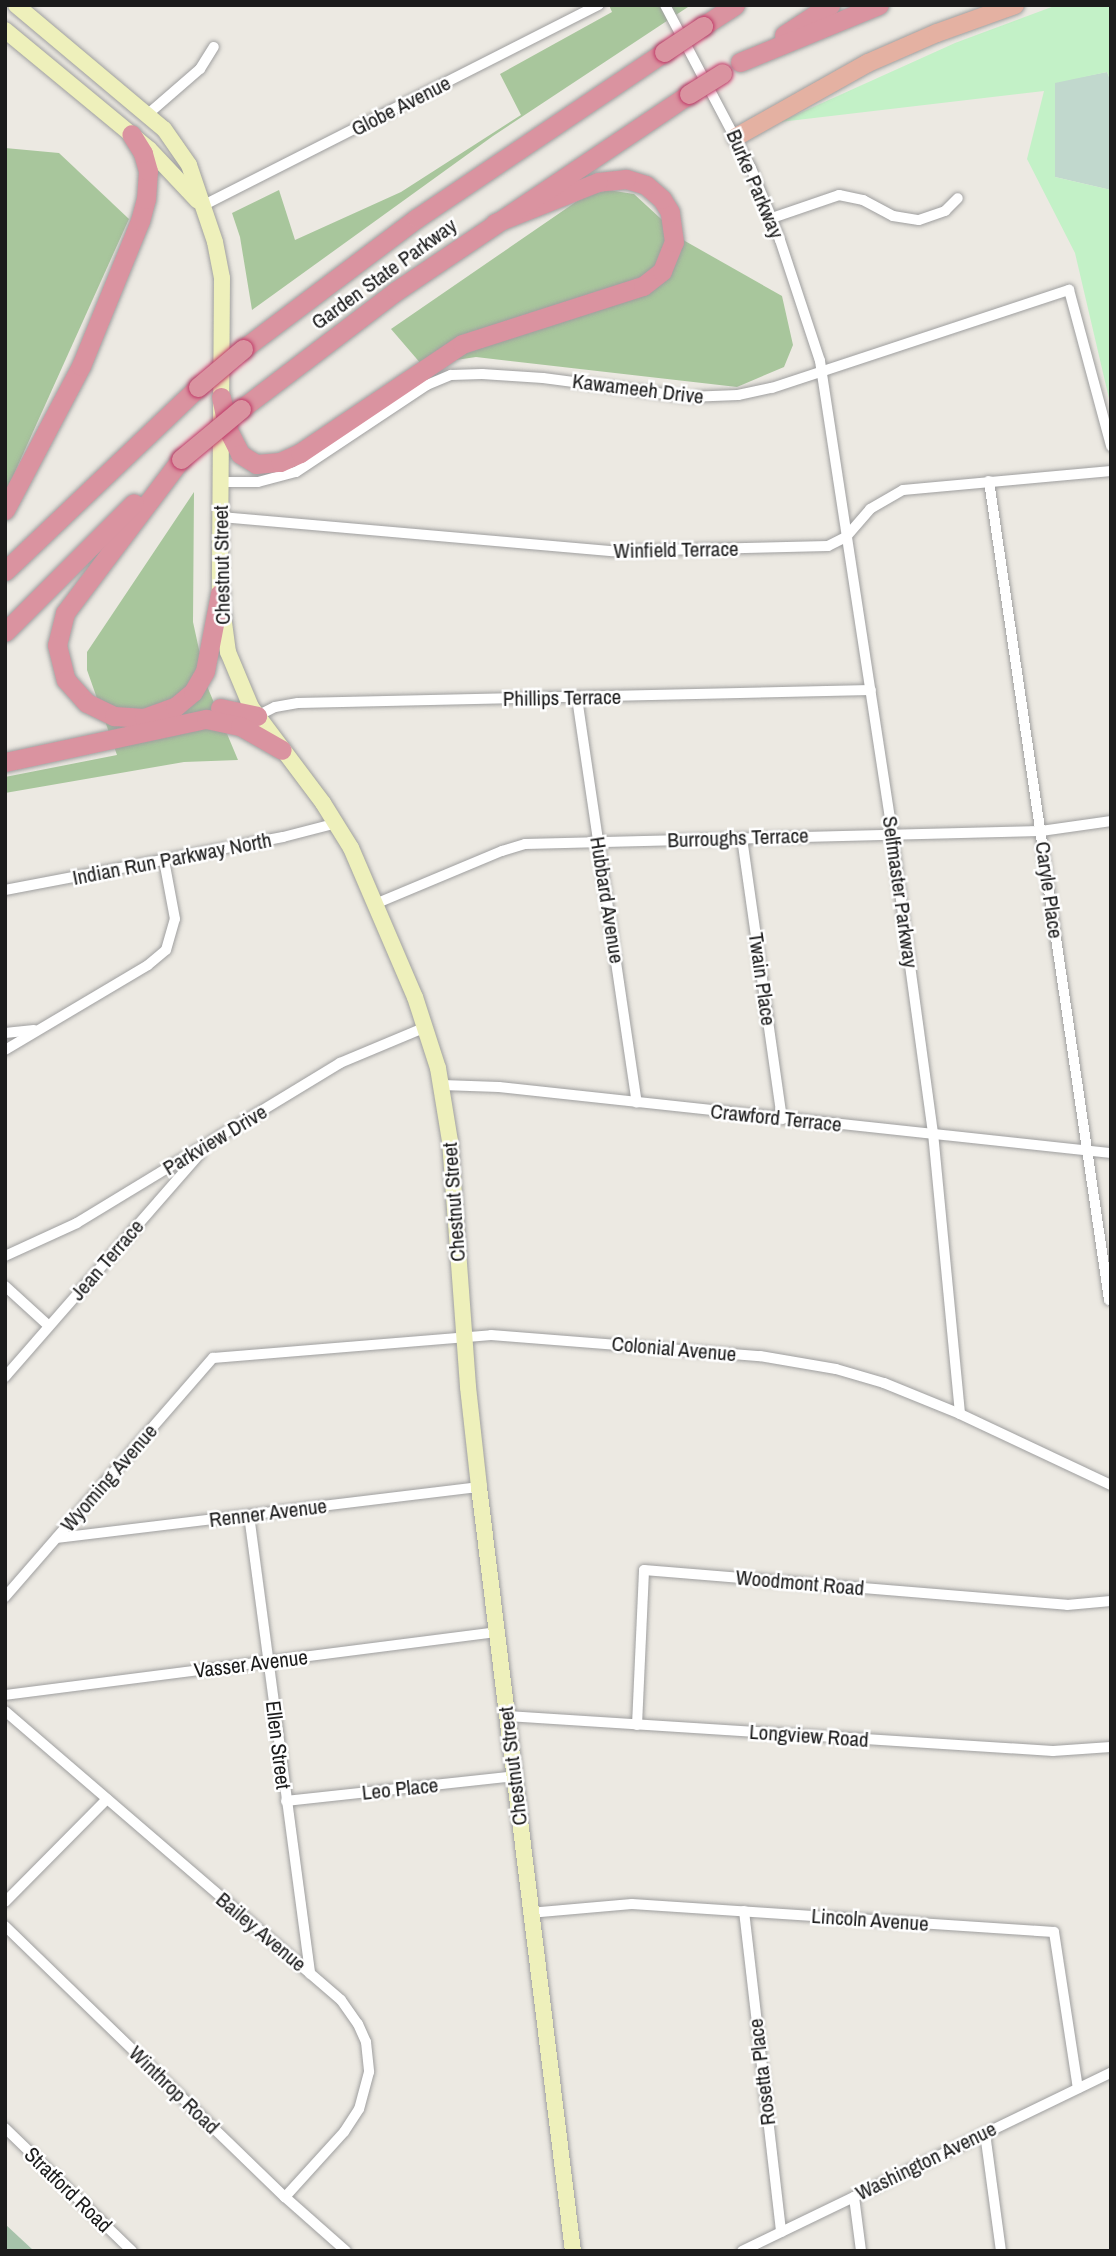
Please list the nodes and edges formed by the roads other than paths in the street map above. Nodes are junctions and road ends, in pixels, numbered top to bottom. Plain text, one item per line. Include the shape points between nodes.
1 (16, 5) edge
2 (665, 5) edge
3 (735, 5) edge
4 (830, 5) edge
5 (879, 5) edge
6 (1015, 5) edge
7 (599, 6) edge
8 (5, 30) edge
9 (684, 40) junction
10 (214, 47) dead end
11 (740, 62) junction
12 (148, 114) junction
13 (131, 134) junction
14 (736, 137) junction
15 (958, 198) dead end
16 (202, 206) junction
17 (772, 218) junction
18 (495, 223) junction
19 (822, 372) junction
20 (221, 397) junction
21 (1111, 446) edge
22 (181, 460) junction
23 (1111, 471) edge
24 (989, 481) junction
25 (221, 482) junction
26 (5, 510) edge
27 (221, 517) junction
28 (846, 537) junction
29 (5, 571) edge
30 (220, 593) junction
31 (5, 632) edge
32 (870, 690) junction
33 (577, 698) junction
34 (257, 716) junction
35 (152, 717) junction
36 (282, 750) junction
37 (5, 762) edge
38 (1111, 821) edge
39 (337, 823) junction
40 (1041, 831) junction
41 (892, 834) junction
42 (742, 838) junction
43 (598, 842) junction
44 (164, 860) junction
45 (5, 890) edge
46 (375, 904) junction
47 (45, 1027) junction
48 (426, 1027) junction
49 (5, 1033) edge
50 (5, 1050) edge
51 (442, 1085) junction
52 (637, 1103) junction
53 (782, 1119) junction
54 (933, 1133) junction
55 (209, 1144) junction
56 (1087, 1151) junction
57 (1111, 1153) edge
58 (5, 1256) edge
59 (5, 1286) edge
60 (1110, 1300) edge
61 (49, 1326) junction
62 (465, 1338) junction
63 (213, 1359) joint
64 (5, 1377) edge
65 (960, 1414) junction
66 (1111, 1485) edge
67 (479, 1487) junction
68 (249, 1515) junction
69 (57, 1538) junction
70 (5, 1597) edge
71 (1111, 1601) edge
72 (497, 1632) junction
73 (268, 1661) junction
74 (5, 1695) edge
75 (5, 1711) edge
76 (507, 1716) junction
77 (637, 1724) junction
78 (1111, 1747) edge
79 (515, 1776) junction
80 (107, 1800) junction
81 (286, 1801) junction
82 (5, 1902) edge
83 (744, 1911) junction
84 (529, 1913) junction
85 (5, 1926) edge
86 (310, 1974) junction
87 (1111, 2073) edge
88 (1078, 2088) junction
89 (5, 2128) edge
90 (985, 2133) junction
91 (285, 2197) junction
92 (854, 2197) junction
93 (781, 2232) junction
94 (132, 2251) edge
95 (346, 2251) edge
96 (573, 2251) edge
97 (742, 2251) edge
98 (861, 2251) edge
99 (1001, 2251) edge

1 - 12 main road, Chestnut Street
2 - 9 street, Burke Parkway
3 - 9 highway, Garden State Parkway, bridge
4 - 11 highway, Garden State Parkway
5 - 11 highway
6 - 14 highway via 868,63
7 - 16 street, Globe Avenue
8 - 13 main road, Chestnut Street
9 - 14 street, Burke Parkway
9 - 29 highway, Garden State Parkway, bridge via 417,218 243,349
10 - 12 street via 200,69
11 - 18 highway, Garden State Parkway, bridge
12 - 16 main road, Chestnut Street via 184,155
13 - 16 main road, Chestnut Street
13 - 26 highway via 148,171 140,221 76,375
14 - 17 street, Burke Parkway
15 - 17 street via 945,211 919,220 893,216 863,200 839,195
16 - 20 main road, Chestnut Street via 220,267
17 - 19 street, Burke Parkway
18 - 20 highway via 598,182 626,179 646,185 662,199 670,212 674,242 662,271 643,286 462,344 280,463 256,464 240,454 228,430
18 - 22 highway, Garden State Parkway, bridge via 343,329
19 - 21 street, Kawameeh Drive via 1069,290
19 - 25 street, Kawameeh Drive via 750,393 713,398 542,378 451,375 427,385 296,472 258,482
19 - 28 street, Selfmaster Parkway
20 - 25 main road, Chestnut Street
22 - 31 highway, Garden State Parkway via 92,542
22 - 35 highway via 77,595 57,637 63,673 86,703 114,716
23 - 24 street
24 - 28 street via 903,490 862,515
24 - 40 street, Caryle Place
25 - 27 main road, Chestnut Street
27 - 28 street, Winfield Terrace via 613,551 828,546
27 - 30 main road, Chestnut Street
28 - 32 street, Selfmaster Parkway
30 - 34 main road, Chestnut Street via 231,665
30 - 35 highway via 202,679 181,702
32 - 33 street, Phillips Terrace
32 - 41 street, Selfmaster Parkway
33 - 34 street, Phillips Terrace via 298,704 275,707
33 - 43 street, Hubbard Avenue
34 - 35 highway via 212,707
34 - 36 main road, Chestnut Street
36 - 37 highway via 240,726 206,719
36 - 39 main road, Chestnut Street
38 - 40 street, Burroughs Terrace
39 - 44 street, Indian Run Parkway North
39 - 46 main road, Chestnut Street
40 - 41 street, Burroughs Terrace
40 - 56 street, Caryle Place
41 - 42 street, Burroughs Terrace
41 - 54 street, Selfmaster Parkway
42 - 43 street, Burroughs Terrace
42 - 53 street, Twain Place
43 - 46 street, Burroughs Terrace via 517,846
43 - 52 street, Hubbard Avenue
44 - 45 street, Indian Run Parkway North
44 - 47 street via 175,919 166,950
46 - 48 main road, Chestnut Street
47 - 49 street
47 - 50 street
48 - 51 main road, Chestnut Street
48 - 55 street, Parkview Drive via 340,1063
51 - 52 street, Crawford Terrace
51 - 62 main road, Chestnut Street
52 - 53 street, Crawford Terrace
53 - 54 street, Crawford Terrace
54 - 56 street, Crawford Terrace
54 - 65 street, Selfmaster Parkway
55 - 58 street, Parkview Drive via 62,1232
55 - 61 street, Jean Terrace
56 - 57 street, Crawford Terrace
56 - 60 street, Caryle Place
59 - 61 street
61 - 64 street, Jean Terrace
62 - 63 street, Colonial Avenue
62 - 65 street, Colonial Avenue via 491,1335 760,1356 884,1383
62 - 67 main road, Chestnut Street
63 - 69 street, Wyoming Avenue
65 - 66 street, Colonial Avenue
67 - 68 street, Renner Avenue
67 - 72 main road, Chestnut Street
68 - 69 street, Renner Avenue
68 - 73 street, Ellen Street
69 - 70 street, Wyoming Avenue
71 - 77 street, Woodmont Road via 1067,1605 644,1570
72 - 73 street, Vasser Avenue
72 - 76 main road, Chestnut Street
73 - 74 street, Vasser Avenue
73 - 81 street, Ellen Street
75 - 80 street, Bailey Avenue
76 - 77 street, Longview Road
76 - 79 main road, Chestnut Street
77 - 78 street, Longview Road via 1053,1751
79 - 81 street, Leo Place
79 - 84 main road, Chestnut Street
80 - 82 street
80 - 86 street, Bailey Avenue
81 - 86 street, Ellen Street
83 - 84 street, Lincoln Avenue via 632,1904
83 - 88 street, Lincoln Avenue via 1054,1932
83 - 93 street, Rosetta Place
84 - 96 main road, Chestnut Street
85 - 91 street, Winthrop Road
86 - 91 street, Bailey Avenue via 341,2000 358,2024 368,2052 368,2081 355,2118
87 - 88 street, Washington Avenue
88 - 90 street, Washington Avenue
89 - 94 street, Stratford Road
90 - 92 street, Washington Avenue
90 - 99 street
91 - 95 street, Winthrop Road
92 - 93 street, Washington Avenue
92 - 98 street
93 - 97 street, Washington Avenue

